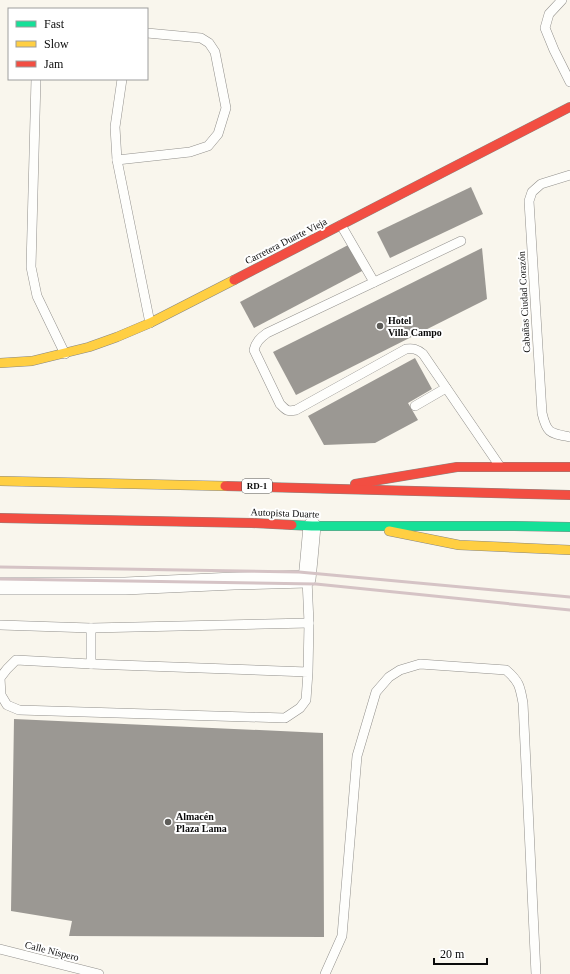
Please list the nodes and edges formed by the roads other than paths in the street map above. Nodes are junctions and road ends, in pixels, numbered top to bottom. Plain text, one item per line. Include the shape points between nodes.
1 (562, 0) edge
2 (148, 33) edge
3 (36, 80) edge
4 (122, 80) edge
5 (570, 82) edge
6 (570, 107) edge
7 (117, 160) junction
8 (570, 175) edge
9 (341, 225) junction
10 (461, 241) dead end
11 (374, 282) junction
12 (150, 322) junction
13 (65, 354) junction
14 (0, 363) edge
15 (446, 388) junction
16 (415, 406) dead end
17 (570, 437) edge
18 (500, 467) junction
19 (570, 467) edge
20 (0, 481) edge
21 (328, 488) junction
22 (570, 495) edge
23 (0, 518) edge
24 (312, 526) junction
25 (362, 526) junction
26 (570, 527) edge
27 (570, 550) edge
28 (307, 579) junction
29 (0, 586) edge
30 (309, 623) junction
31 (0, 625) edge
32 (91, 628) junction
33 (91, 664) junction
34 (308, 672) junction
35 (0, 949) edge
36 (99, 974) edge
37 (324, 974) edge
38 (536, 974) edge

1 - 5 lane via 549,14 545,28
2 - 7 lane via 201,38 209,43 215,52 226,108 218,134 208,146 190,152
3 - 13 lane via 31,266 37,296
4 - 7 lane via 115,127
6 - 9 main road, Carretera Duarte Vieja
7 - 12 lane
8 - 17 lane, Cabañas Ciudad Corazón via 541,184 532,192 529,201 542,413 544,423 553,434
9 - 11 lane
9 - 12 main road, Carretera Duarte Vieja
10 - 11 lane
11 - 15 lane via 267,333 258,340 254,350 280,404 285,410 296,410 406,349 413,348 423,354
12 - 13 main road, Carretera Duarte Vieja via 117,337
13 - 14 main road, Carretera Duarte Vieja via 32,361
15 - 16 lane
15 - 18 lane
18 - 19 main road
18 - 21 main road via 457,467
20 - 21 main road, RD-1
21 - 22 main road, RD-1
23 - 24 main road, Autopista Duarte
24 - 25 main road, Autopista Duarte
24 - 28 street
25 - 26 main road, Autopista Duarte
25 - 27 main road via 459,545
28 - 29 street via 125,586
28 - 30 lane
30 - 32 lane
30 - 34 lane
31 - 32 lane
32 - 33 lane
33 - 34 lane
33 - 34 lane via 16,660 0,678 0,695 7,705 19,710 285,718 300,708 306,700
35 - 36 lane, Calle Níspero
37 - 38 lane via 342,936 357,756 376,692 388,677 420,664 506,670 521,688

